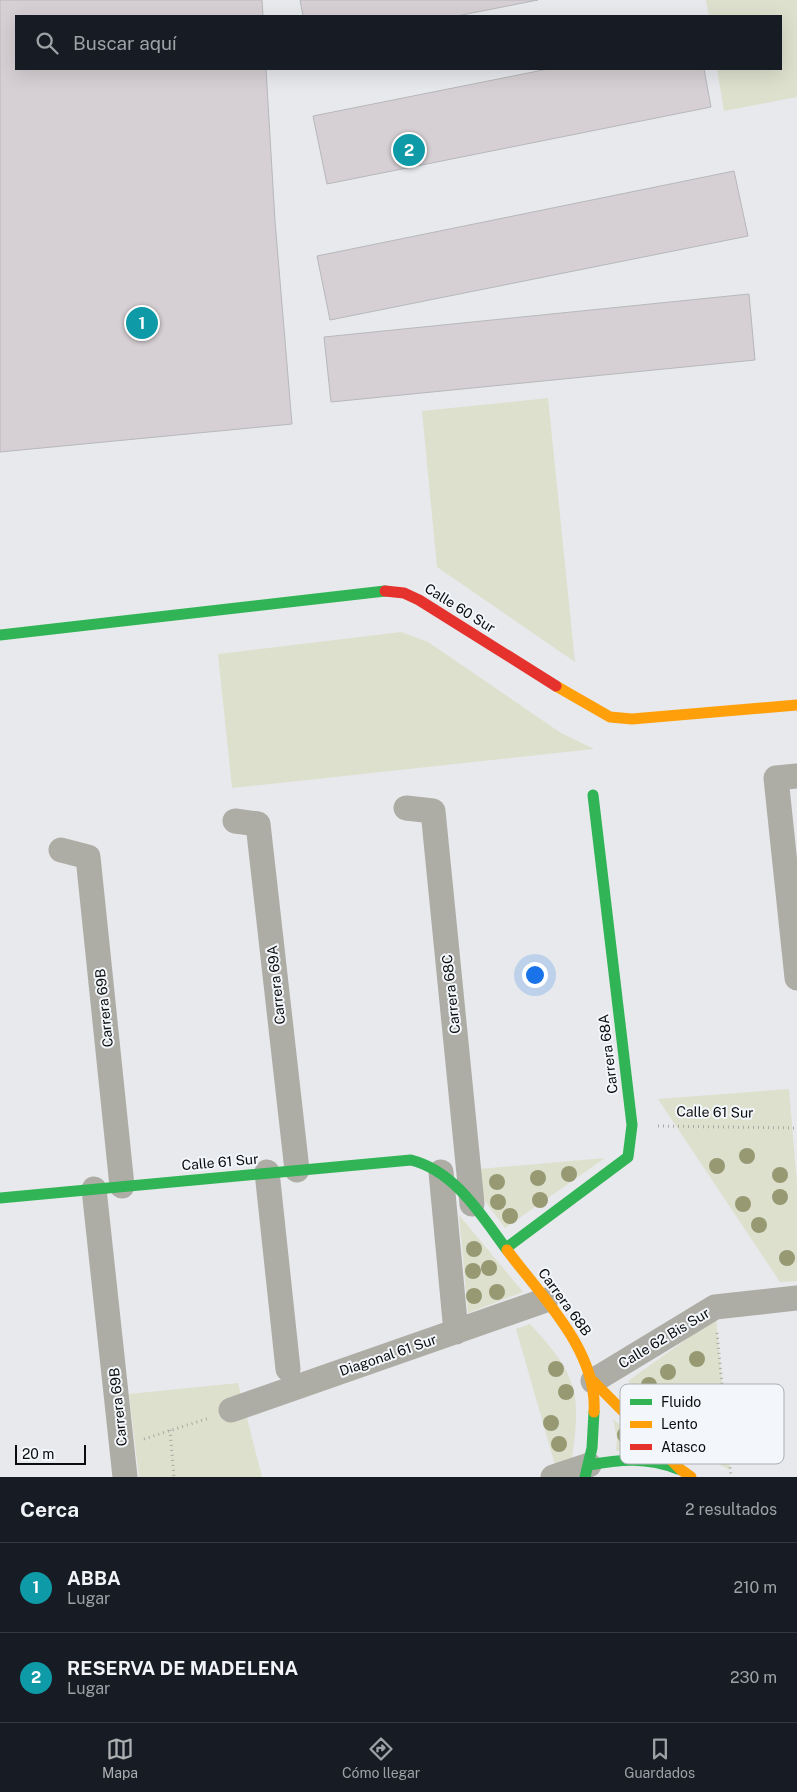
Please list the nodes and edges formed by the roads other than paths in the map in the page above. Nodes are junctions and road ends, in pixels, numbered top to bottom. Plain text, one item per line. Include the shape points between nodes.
1 (0, 635) edge
2 (797, 705) edge
3 (786, 777) edge
4 (593, 795) dead end
5 (406, 808) dead end
6 (235, 821) dead end
7 (60, 850) dead end
8 (796, 962) edge
9 (297, 1170) junction
10 (267, 1172) junction
11 (441, 1172) junction
12 (122, 1186) junction
13 (94, 1189) junction
14 (0, 1198) edge
15 (472, 1204) junction
16 (506, 1248) junction
17 (797, 1298) edge
18 (546, 1300) junction
19 (456, 1332) junction
20 (288, 1369) dead end
21 (593, 1381) junction
22 (620, 1408) edge
23 (231, 1410) road end
24 (620, 1464) edge
25 (666, 1464) edge
26 (675, 1464) edge
27 (680, 1469) junction
28 (590, 1473) edge
29 (125, 1477) edge
30 (553, 1477) edge
31 (691, 1477) edge

1 - 2 street, Calle 60 Sur via 388,592 404,593 610,716 656,718
3 - 8 street
4 - 16 street, Carrera 68A via 632,1125 628,1157
5 - 15 street, Carrera 68C via 433,811
6 - 9 street, Carrera 69A via 258,824
7 - 12 street, Carrera 69B via 88,857
9 - 10 street, Calle 61 Sur
9 - 11 street, Calle 61 Sur via 411,1160
10 - 12 street, Calle 61 Sur
10 - 20 street
11 - 15 street, Carrera 68B
11 - 19 street
12 - 13 street, Calle 61 Sur
13 - 14 street, Calle 61 Sur
13 - 29 street, Carrera 69B
15 - 16 street, Carrera 68B
16 - 18 street, Carrera 68B
17 - 21 street, Calle 62 Bis Sur via 714,1307
18 - 19 street, Diagonal 61 Sur
18 - 21 street, Carrera 68B via 580,1347
19 - 23 street, Diagonal 61 Sur
21 - 22 street
21 - 28 street, Carrera 68B via 594,1429
24 - 28 street
25 - 27 street
26 - 27 street
27 - 31 street
28 - 30 street

